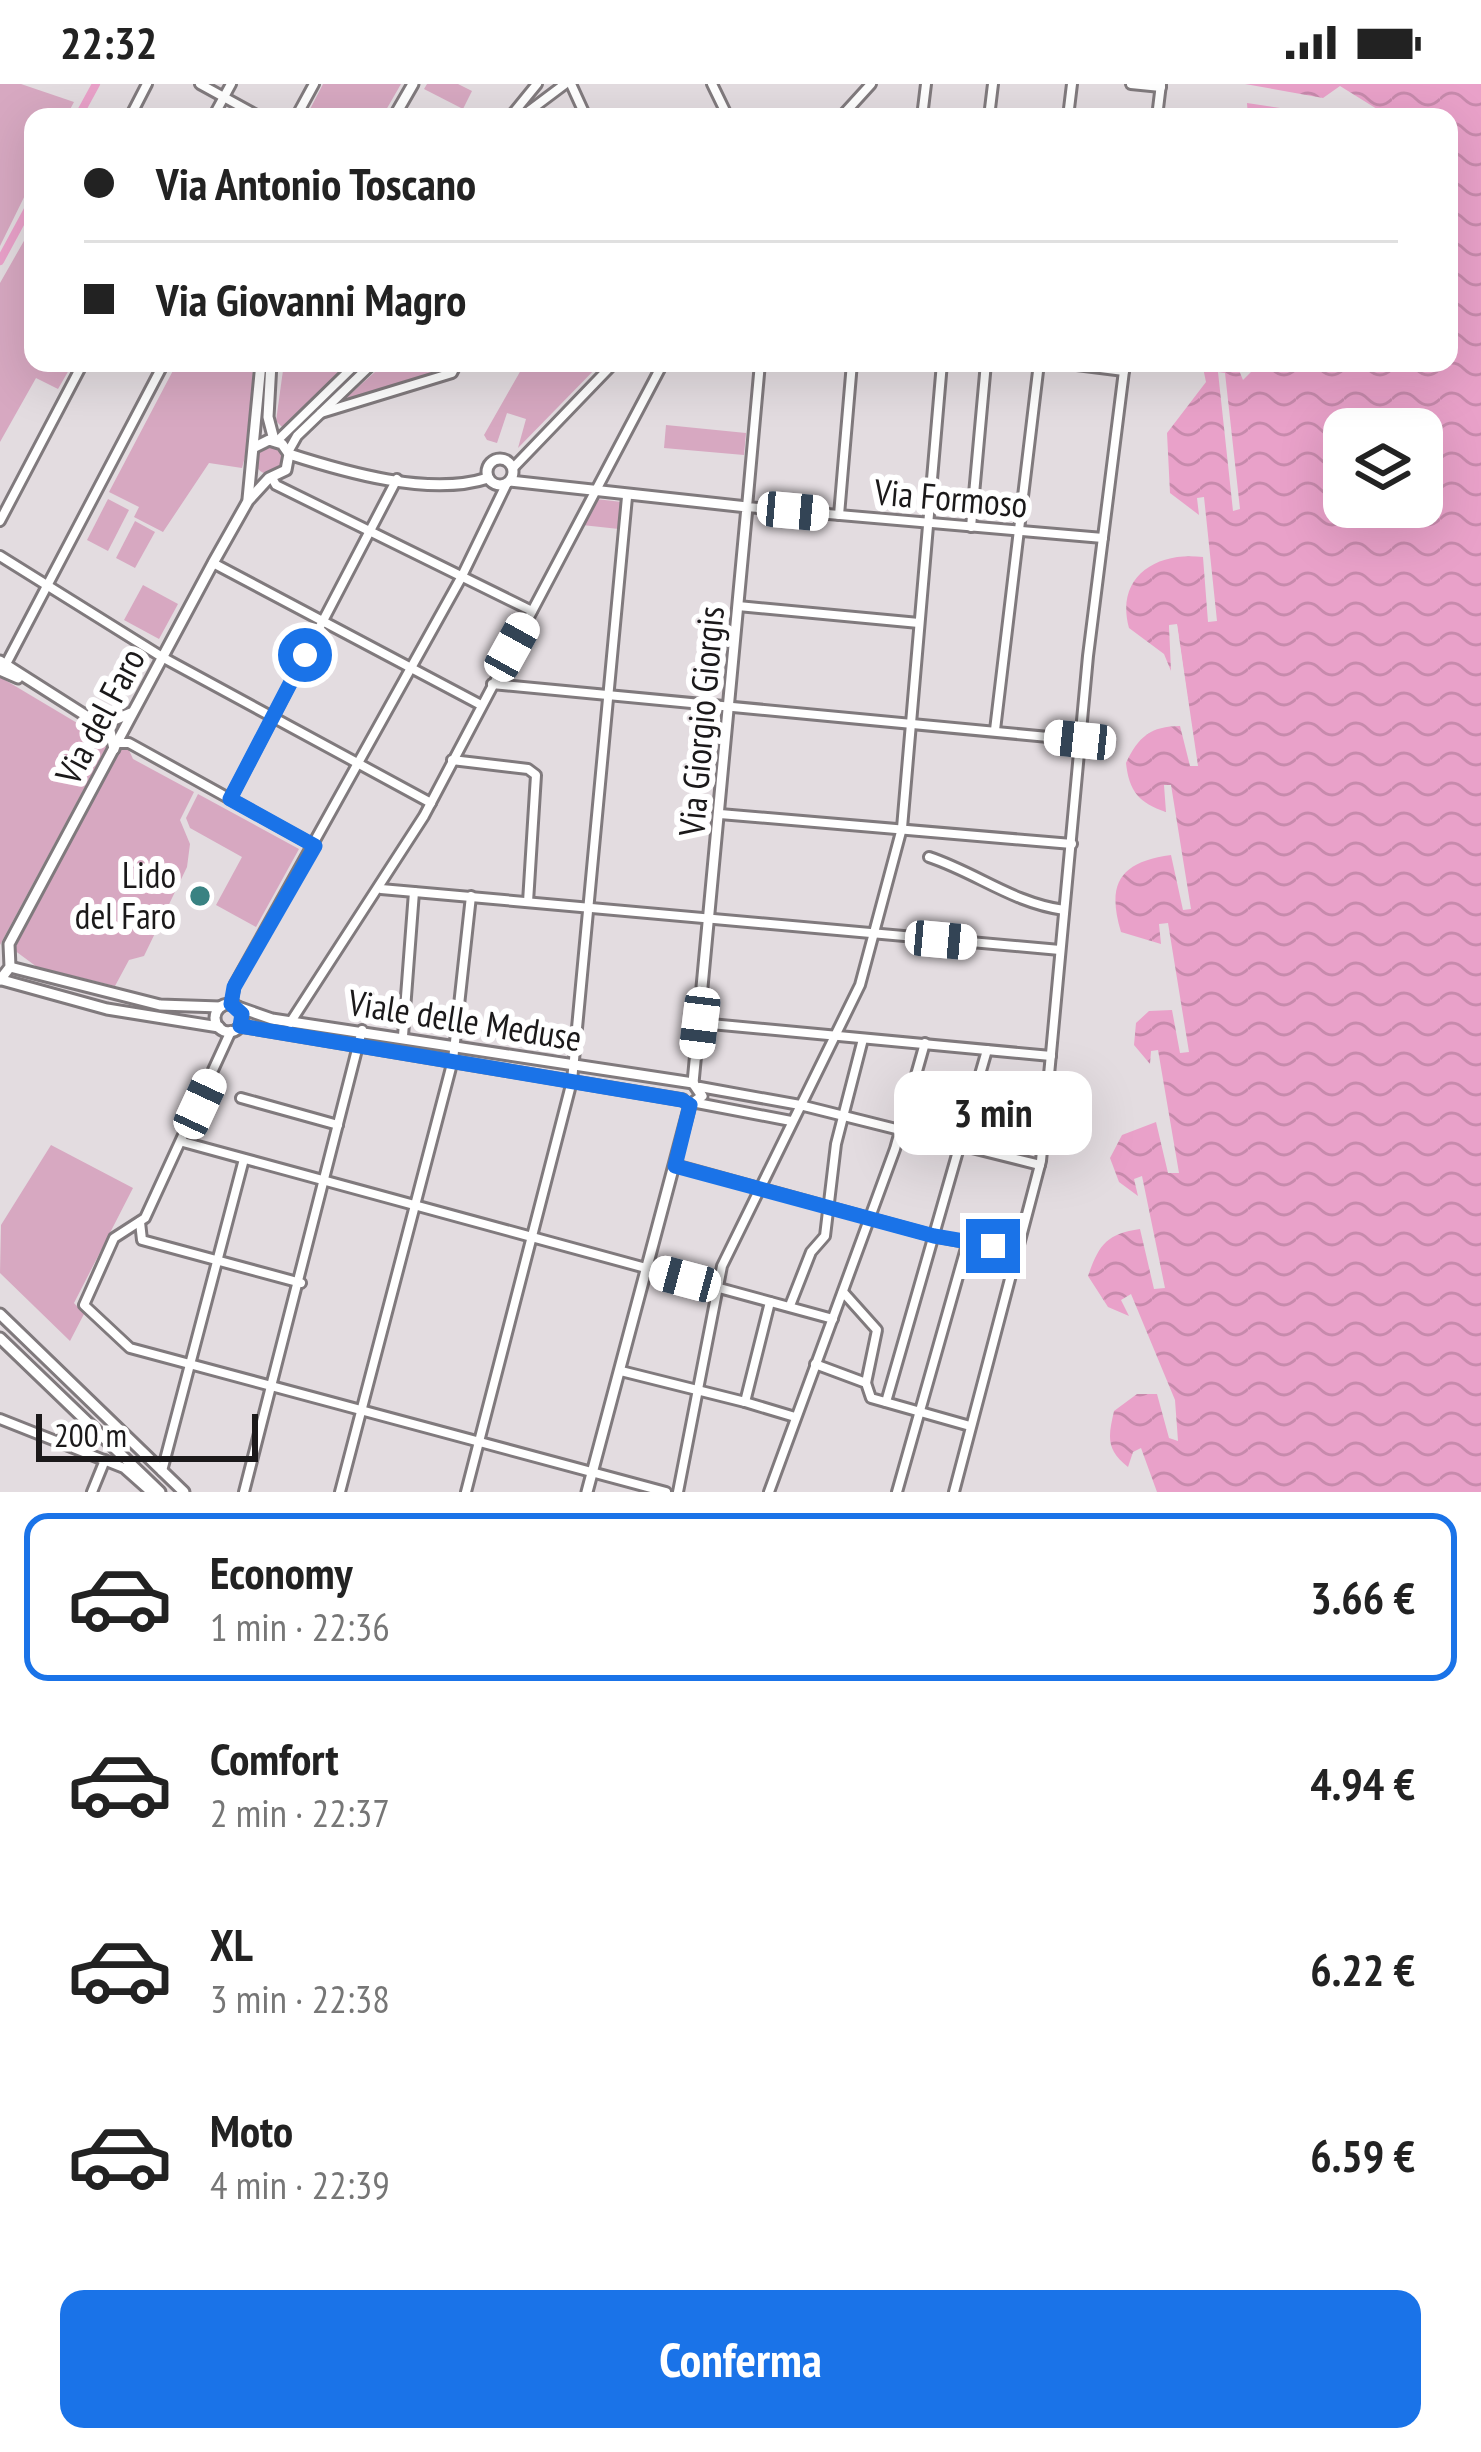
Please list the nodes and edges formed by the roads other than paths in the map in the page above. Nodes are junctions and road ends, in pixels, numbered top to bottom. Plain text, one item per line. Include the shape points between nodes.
1 (200, 84) edge
2 (231, 84) edge
3 (871, 84) edge
4 (1131, 84) edge
5 (555, 85) edge
6 (1161, 85) edge
7 (224, 97) junction
8 (218, 108) edge
9 (244, 108) edge
10 (523, 108) edge
11 (531, 108) edge
12 (577, 108) edge
13 (849, 108) edge
14 (78, 372) edge
15 (156, 372) edge
16 (261, 372) edge
17 (270, 372) edge
18 (348, 372) edge
19 (364, 372) edge
20 (452, 372) edge
21 (605, 372) edge
22 (658, 372) edge
23 (759, 372) edge
24 (851, 372) edge
25 (941, 372) edge
26 (985, 372) edge
27 (1038, 372) edge
28 (1124, 372) edge
29 (321, 413) junction
30 (276, 441) junction
31 (255, 447) junction
32 (288, 453) junction
33 (316, 463) junction
34 (512, 468) junction
35 (286, 470) junction
36 (255, 471) junction
37 (270, 478) junction
38 (398, 478) junction
39 (488, 478) junction
40 (508, 482) junction
41 (590, 494) junction
42 (627, 497) junction
43 (248, 501) junction
44 (747, 507) junction
45 (839, 515) junction
46 (0, 521) edge
47 (928, 522) junction
48 (971, 527) junction
49 (1015, 530) junction
50 (368, 532) junction
51 (1103, 538) junction
52 (0, 556) edge
53 (213, 563) junction
54 (461, 578) junction
55 (49, 587) junction
56 (738, 606) junction
57 (532, 611) junction
58 (323, 622) junction
59 (919, 622) junction
60 (162, 658) junction
61 (2, 665) edge
62 (411, 669) junction
63 (492, 684) junction
64 (610, 695) junction
65 (73, 705) junction
66 (481, 705) junction
67 (728, 706) junction
68 (131, 713) junction
69 (271, 718) junction
70 (911, 723) junction
71 (995, 730) junction
72 (1080, 740) junction
73 (116, 746) junction
74 (452, 760) junction
75 (359, 765) junction
76 (230, 799) junction
77 (431, 803) junction
78 (719, 814) junction
79 (902, 828) junction
80 (1072, 844) junction
81 (315, 846) junction
82 (928, 857) dead end
83 (381, 889) junction
84 (414, 892) junction
85 (471, 896) junction
86 (528, 902) junction
87 (590, 908) junction
88 (1064, 910) junction
89 (711, 918) junction
90 (876, 934) junction
91 (1060, 950) junction
92 (5, 960) edge
93 (1, 980) edge
94 (230, 1006) junction
95 (700, 1023) junction
96 (290, 1025) junction
97 (230, 1028) junction
98 (362, 1030) junction
99 (403, 1036) junction
100 (836, 1036) junction
101 (863, 1039) junction
102 (925, 1043) junction
103 (360, 1044) junction
104 (455, 1044) junction
105 (988, 1050) junction
106 (1051, 1056) junction
107 (453, 1060) junction
108 (574, 1064) junction
109 (572, 1081) junction
110 (693, 1085) junction
111 (241, 1098) dead end
112 (690, 1103) junction
113 (800, 1106) junction
114 (842, 1116) junction
115 (791, 1121) junction
116 (338, 1125) junction
117 (900, 1132) junction
118 (183, 1142) junction
119 (961, 1147) junction
120 (244, 1159) junction
121 (675, 1166) junction
122 (1040, 1166) junction
123 (324, 1180) junction
124 (758, 1188) junction
125 (415, 1205) junction
126 (830, 1207) junction
127 (870, 1218) junction
128 (140, 1222) junction
129 (119, 1233) junction
130 (934, 1236) junction
131 (532, 1237) junction
132 (142, 1240) junction
133 (968, 1241) junction
134 (1018, 1252) junction
135 (218, 1261) junction
136 (648, 1268) junction
137 (301, 1282) junction
138 (718, 1287) junction
139 (843, 1292) junction
140 (770, 1302) junction
141 (791, 1303) dead end
142 (0, 1314) edge
143 (833, 1319) junction
144 (2, 1341) edge
145 (190, 1364) junction
146 (815, 1364) junction
147 (621, 1371) junction
148 (866, 1383) junction
149 (272, 1386) junction
150 (697, 1393) junction
151 (745, 1402) junction
152 (886, 1402) junction
153 (362, 1410) junction
154 (922, 1413) junction
155 (796, 1417) junction
156 (0, 1419) edge
157 (970, 1426) junction
158 (479, 1442) junction
159 (105, 1460) junction
160 (127, 1465) junction
161 (162, 1471) junction
162 (592, 1472) junction
163 (178, 1490) edge
164 (92, 1492) edge
165 (151, 1492) edge
166 (160, 1492) edge
167 (244, 1492) edge
168 (340, 1492) edge
169 (466, 1492) edge
170 (587, 1492) edge
171 (666, 1492) edge
172 (678, 1492) edge
173 (769, 1492) edge
174 (897, 1492) edge
175 (954, 1492) edge

1 - 7 street
2 - 7 street
3 - 13 street
4 - 6 street
5 - 10 street
5 - 11 street
5 - 12 street
7 - 8 street
7 - 9 street
14 - 46 street
15 - 55 street
16 - 31 street
17 - 30 street via 268,417
18 - 30 street
19 - 29 street
20 - 29 street
21 - 34 street
22 - 41 street
23 - 44 street, Via Giorgio Giorgis
24 - 45 street
25 - 47 street
26 - 48 street
27 - 49 street
28 - 51 street
29 - 32 street
30 - 31 street
30 - 32 street
31 - 36 street
32 - 33 street
32 - 35 street
33 - 35 street
33 - 38 street
34 - 39 street via 496,460
34 - 40 street
35 - 37 street
36 - 37 street
36 - 43 street, Via del Faro
37 - 43 street, Via del Faro
37 - 50 street
38 - 39 street
38 - 50 street
39 - 40 street
40 - 41 street, Via Formoso
40 - 54 street
41 - 42 street, Via Formoso
41 - 57 street
42 - 44 street, Via Formoso
42 - 64 street
43 - 53 street, Via del Faro
44 - 45 street, Via Formoso
44 - 56 street, Via Giorgio Giorgis
45 - 47 street, Via Formoso
47 - 48 street, Via Formoso
47 - 59 street
48 - 49 street, Via Formoso
49 - 51 street, Via Formoso
49 - 71 street
50 - 54 street
50 - 58 street
51 - 72 street
52 - 55 street
53 - 58 street
53 - 60 street, Via del Faro
54 - 57 street
54 - 62 street
55 - 60 street
55 - 61 street
56 - 59 street
56 - 67 street, Via Giorgio Giorgis
57 - 63 street
58 - 62 street
58 - 69 street
59 - 70 street
60 - 68 street, Via del Faro
60 - 69 street
61 - 65 street
62 - 66 street
62 - 75 street
63 - 64 street
63 - 66 street
64 - 67 street
64 - 87 street
65 - 68 street via 114,720
65 - 73 street via 110,731
66 - 74 street
67 - 70 street
67 - 78 street, Via Giorgio Giorgis
68 - 73 street, Via del Faro
69 - 75 street
69 - 76 street
70 - 71 street
70 - 79 street
71 - 72 street
72 - 80 street
73 - 76 street via 129,743
73 - 92 street, Via del Faro
74 - 77 street
74 - 86 street via 535,774
75 - 77 street
75 - 81 street
76 - 81 street
77 - 83 street
78 - 79 street
78 - 89 street, Via Giorgio Giorgis
79 - 80 street
79 - 90 street
80 - 88 street
81 - 94 street
82 - 88 street via 963,868 1012,900
83 - 84 street
83 - 96 street
84 - 85 street
84 - 99 street
85 - 86 street
85 - 104 street
86 - 87 street
87 - 89 street
87 - 108 street
88 - 91 street
89 - 90 street
89 - 95 street, Via Giorgio Giorgis
90 - 91 street
90 - 100 street
91 - 106 street
92 - 93 street, Via del Faro
92 - 94 street, Viale delle Meduse via 160,1005
93 - 97 street, Viale delle Meduse via 95,1006
94 - 96 street, Viale delle Meduse
94 - 97 street
94 - 97 street via 215,1019
95 - 100 street
95 - 110 street, Via Giorgio Giorgis
96 - 97 street, Viale delle Meduse
96 - 98 street, Viale delle Meduse
96 - 103 street, Viale delle Meduse
97 - 118 street
98 - 99 street, Viale delle Meduse
98 - 103 street
99 - 104 street, Viale delle Meduse
100 - 101 street
100 - 113 street
101 - 102 street
101 - 114 street
102 - 105 street
102 - 117 street
103 - 107 street, Viale delle Meduse
103 - 116 street
104 - 107 street
104 - 108 street, Viale delle Meduse
105 - 106 street
105 - 119 street
106 - 122 street
107 - 109 street, Viale delle Meduse
107 - 125 street
108 - 109 street
108 - 110 street, Viale delle Meduse
109 - 112 street, Viale delle Meduse
109 - 131 street
110 - 112 street
110 - 112 street
110 - 113 street, Viale delle Meduse
111 - 116 street
112 - 115 street, Viale delle Meduse
112 - 121 street
113 - 114 street, Viale delle Meduse
113 - 115 street
114 - 117 street, Viale delle Meduse
114 - 126 street
115 - 124 street
116 - 123 street
117 - 119 street, Viale delle Meduse
117 - 127 street
118 - 120 street
118 - 128 street
119 - 122 street, Viale delle Meduse
119 - 130 street
120 - 123 street
120 - 135 street
121 - 124 street
121 - 136 street
122 - 134 street
123 - 125 street
123 - 137 street
124 - 126 street
124 - 138 street
125 - 131 street
125 - 153 street
126 - 127 street
126 - 141 street via 824,1238
127 - 130 street
127 - 139 street
128 - 129 street
128 - 132 street
129 - 132 street
129 - 145 street via 84,1305 122,1344
130 - 133 street
130 - 152 street
131 - 136 street
131 - 158 street
132 - 135 street
133 - 134 street
133 - 154 street
134 - 157 street
135 - 137 street
135 - 145 street
136 - 138 street
136 - 147 street
137 - 149 street
138 - 140 street
138 - 150 street
139 - 143 street
139 - 148 street via 877,1330
140 - 143 street
140 - 151 street
142 - 161 street
143 - 146 street
144 - 160 street
145 - 149 street
145 - 161 street
146 - 148 street
146 - 155 street
147 - 150 street
147 - 162 street
148 - 152 street via 868,1396
149 - 153 street
149 - 167 street
150 - 151 street
150 - 172 street
151 - 155 street
152 - 154 street
153 - 158 street
153 - 168 street
154 - 157 street
154 - 174 street
155 - 173 street
156 - 159 street
157 - 175 street
158 - 162 street
158 - 169 street
159 - 160 street
159 - 164 street
160 - 165 street
160 - 166 street
161 - 163 street
162 - 170 street
162 - 171 street

